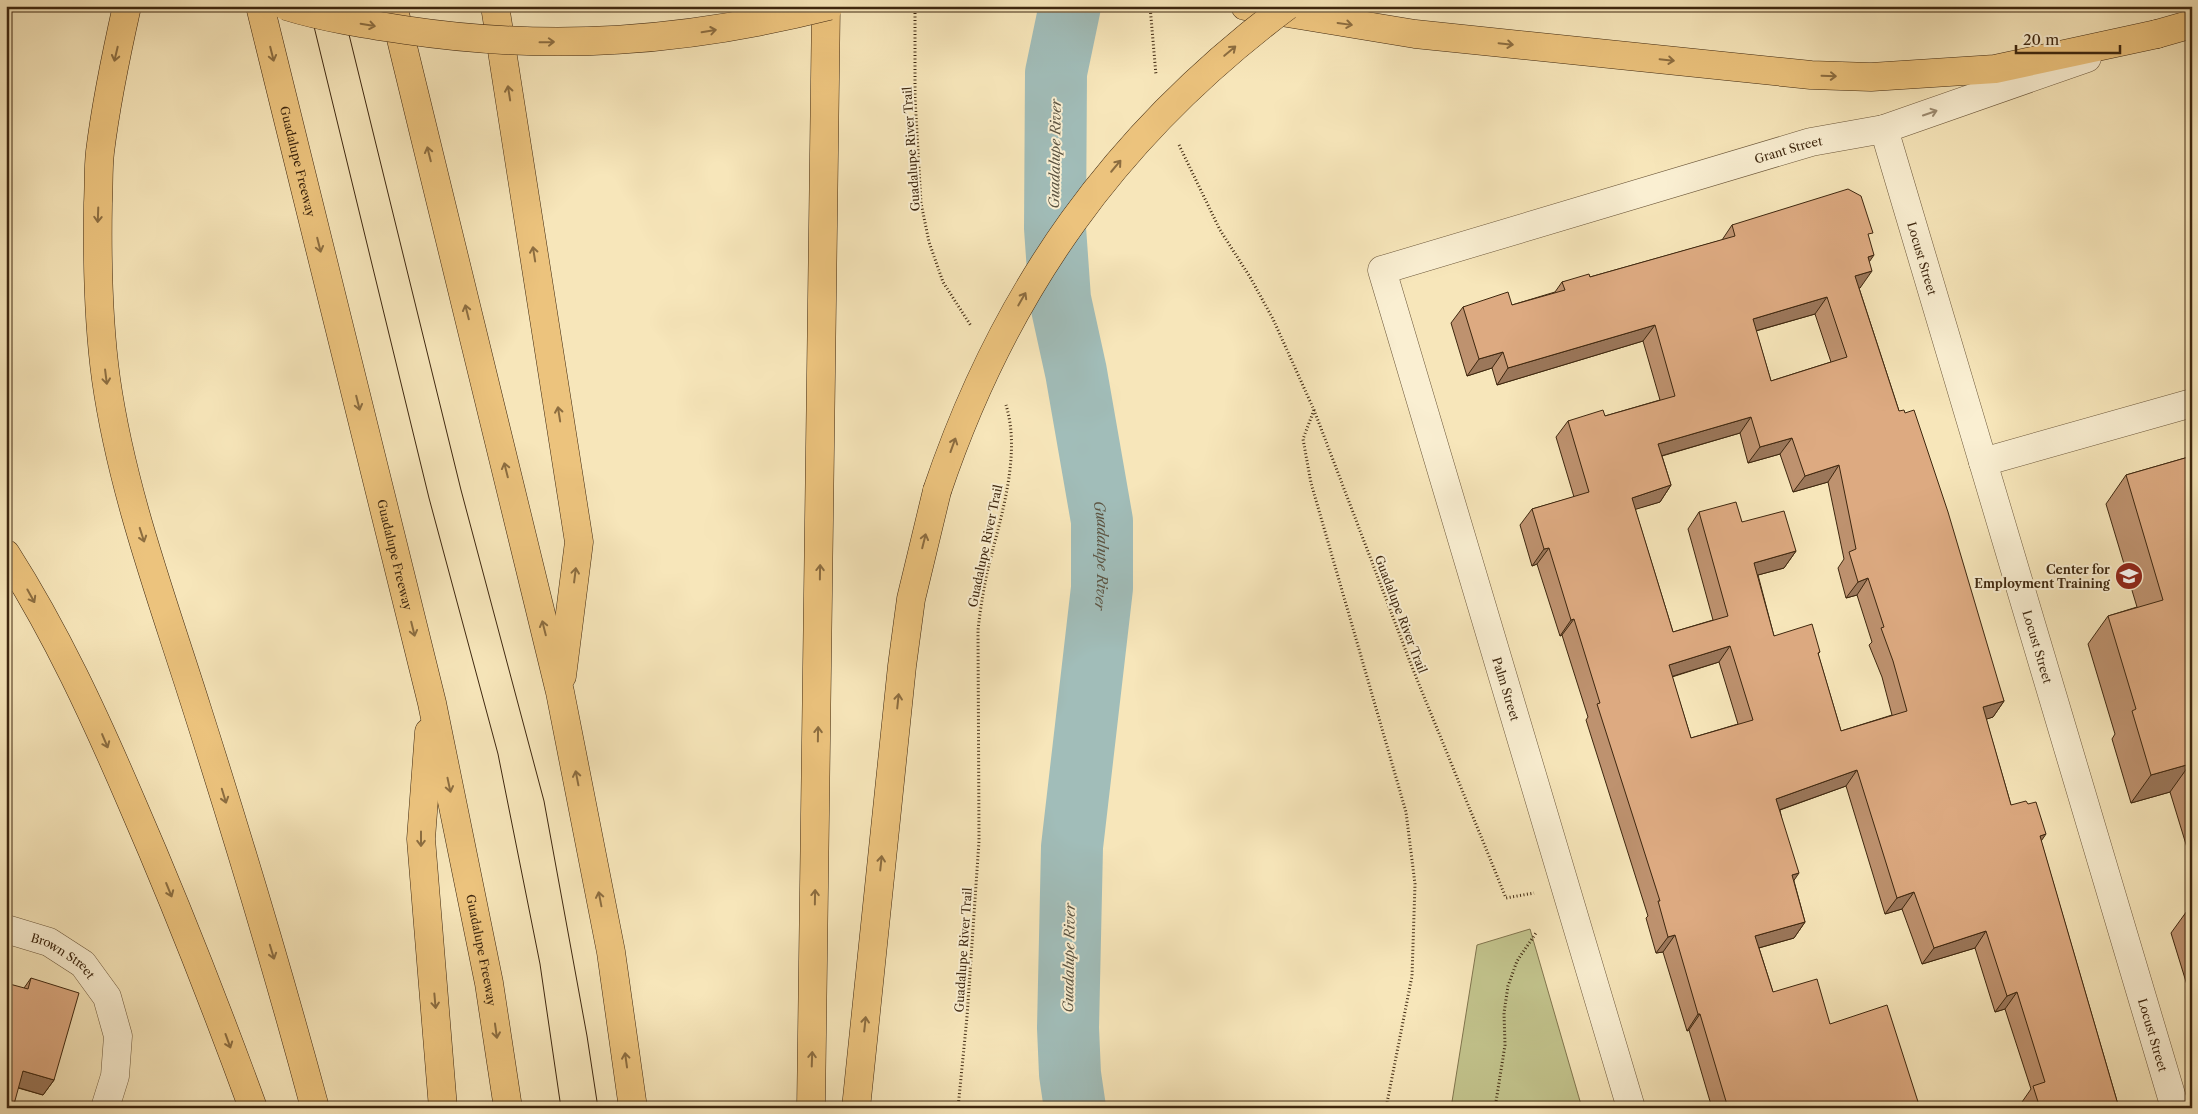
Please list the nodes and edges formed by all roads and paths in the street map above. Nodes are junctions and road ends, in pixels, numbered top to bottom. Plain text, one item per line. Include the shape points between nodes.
1 (127, 6) edge
2 (260, 6) edge
3 (286, 6) edge
4 (393, 6) edge
5 (495, 6) edge
6 (828, 6) edge
7 (915, 6) edge
8 (1150, 6) edge
9 (1245, 6) edge
10 (1286, 6) edge
11 (2192, 24) edge
12 (2157, 34) junction
13 (1157, 79) dead end
14 (1884, 129) junction
15 (1177, 141) dead end
16 (1382, 270) joint
17 (972, 328) dead end
18 (1003, 396) dead end
19 (2192, 404) edge
20 (1314, 410) junction
21 (1983, 462) junction
22 (6, 554) edge
23 (560, 692) junction
24 (432, 703) junction
25 (1564, 885) junction
26 (6, 929) edge
27 (1536, 934) dead end
28 (105, 1108) edge
29 (253, 1108) edge
30 (315, 1108) edge
31 (443, 1108) edge
32 (508, 1108) edge
33 (633, 1108) edge
34 (811, 1108) edge
35 (856, 1108) edge
36 (958, 1108) edge
37 (1386, 1108) edge
38 (1495, 1108) edge
39 (1631, 1108) edge
40 (2175, 1108) edge

1 -> 30 main road via 110,80 100,154 99,307 106,380 138,522 281,984
2 -> 24 main road, Guadalupe Freeway
3 -> 6 main road, bridge via 382,27 524,42 674,36 753,24
23 -> 4 main road
23 -> 5 main road via 579,542
34 -> 6 main road
7 - 17 path, Guadalupe River Trail via 915,98 921,203 929,242 943,282
8 - 13 path
9 -> 12 main road via 1415,34 1821,75 1871,77 1995,69
35 -> 10 main road, bridge via 911,598 937,491 960,426 1010,319 1078,212 1160,115 1206,71
11 - 12 main road, Grant Street
14 -> 12 street, Grant Street
14 - 16 street, Grant Street via 1812,142
14 - 21 street, Locust Street
15 - 20 path, Guadalupe River Trail via 1220,230 1272,319
16 - 25 street, Palm Street
18 - 36 path, Guadalupe River Trail via 1008,413 1011,460 978,630 979,841
19 - 21 street
20 - 25 path, Guadalupe River Trail via 1412,667 1506,898
20 - 37 path via 1303,439 1311,483 1406,812 1415,884 1412,976
21 - 40 street, Locust Street
22 -> 29 main road via 21,576 101,731 168,885
33 -> 23 main road via 611,952
24 -> 31 main road via 420,839
24 -> 32 main road, Guadalupe Freeway via 489,982
25 - 39 street, Palm Street
26 - 28 street, Brown Street via 49,942 83,964 107,997 118,1036 115,1076
27 - 38 path via 1517,961 1508,986 1504,1054

